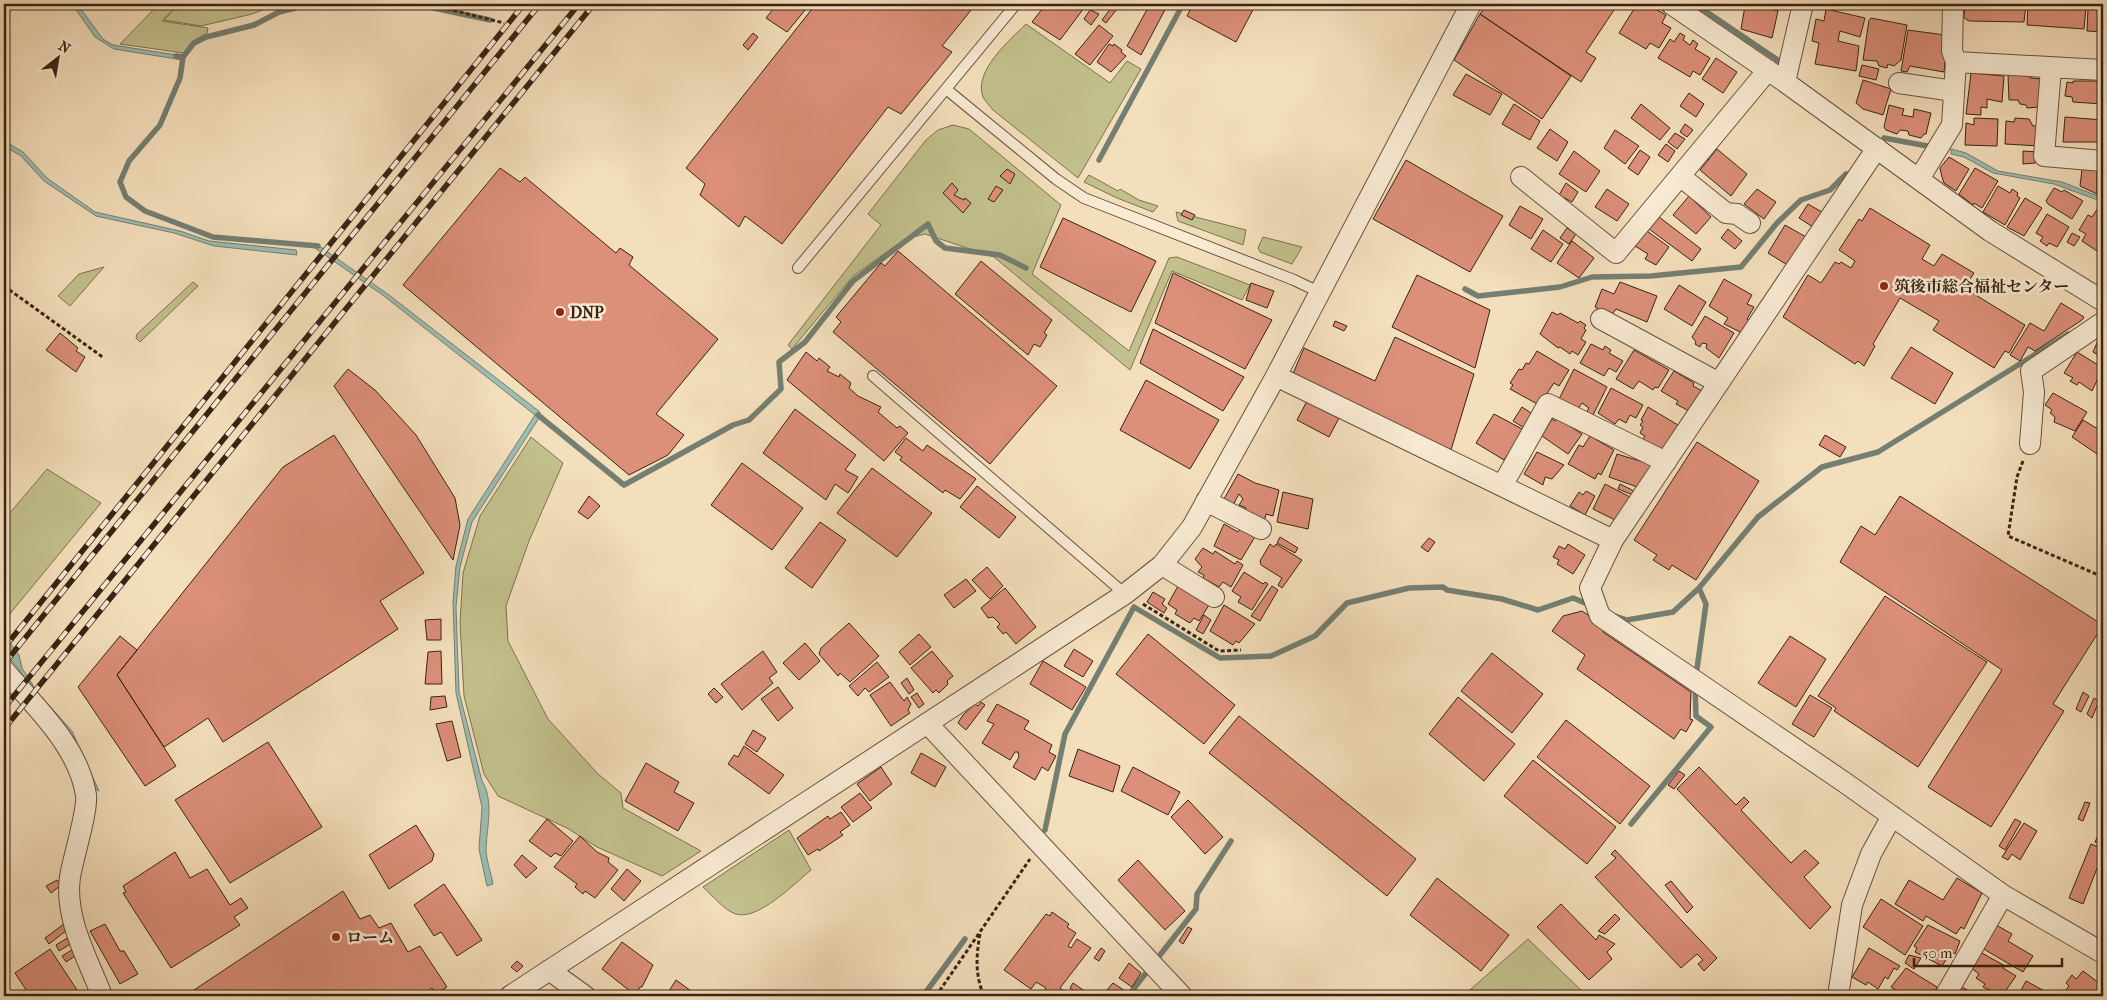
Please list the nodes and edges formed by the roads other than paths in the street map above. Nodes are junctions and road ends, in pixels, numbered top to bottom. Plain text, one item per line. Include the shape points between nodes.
1 (1016, 4) edge
2 (1471, 4) edge
3 (1671, 4) edge
4 (1802, 4) edge
5 (1954, 4) edge
6 (1956, 62) junction
7 (2051, 68) junction
8 (1768, 70) junction
9 (2103, 70) edge
10 (1785, 82) junction
11 (1899, 83) dead end
12 (946, 89) junction
13 (1954, 92) junction
14 (1877, 148) junction
15 (2103, 161) edge
16 (1680, 176) junction
17 (1522, 177) dead end
18 (1920, 179) junction
19 (1750, 223) dead end
20 (798, 268) dead end
21 (1320, 292) junction
22 (2103, 301) edge
23 (1601, 319) dead end
24 (2103, 322) edge
25 (873, 376) dead end
26 (1276, 376) junction
27 (1719, 383) junction
28 (2030, 444) road end
29 (1666, 462) junction
30 (1502, 486) junction
31 (1206, 500) junction
32 (1261, 529) dead end
33 (1613, 540) junction
34 (1162, 564) junction
35 (1125, 594) junction
36 (1214, 597) dead end
37 (4, 670) edge
38 (927, 723) junction
39 (1892, 816) junction
40 (2003, 895) junction
41 (2103, 953) edge
42 (550, 970) junction
43 (102, 996) edge
44 (510, 996) edge
45 (585, 996) edge
46 (1182, 996) edge
47 (1838, 996) edge
48 (1945, 996) edge

1 - 12 lane
2 - 21 street
3 - 8 street
4 - 10 street
5 - 6 street via 1952,51
6 - 7 street
6 - 13 street
7 - 9 street
7 - 15 street via 2044,156
8 - 10 street
8 - 16 street
10 - 14 street
11 - 13 street
12 - 20 lane
12 - 21 lane via 1084,198
13 - 18 street via 1952,125
14 - 18 street
14 - 27 street
16 - 17 street via 1616,253
16 - 19 street via 1726,213 1737,214
18 - 22 street via 1990,230
21 - 26 street
23 - 27 street
24 - 28 street via 2032,371 2034,392
25 - 35 lane
26 - 30 street
26 - 31 street
27 - 29 street
29 - 30 street via 1548,404
29 - 33 street
30 - 33 street
31 - 32 street
31 - 34 street via 1192,527
33 - 39 street via 1590,588 1600,616
34 - 35 street
34 - 36 street
35 - 38 street
37 - 43 street via 69,749 80,772 86,797 69,899 74,923
38 - 42 street
38 - 46 street
39 - 40 street
39 - 47 street via 1871,854 1852,905
40 - 41 street
40 - 48 street
42 - 44 street
42 - 45 street

